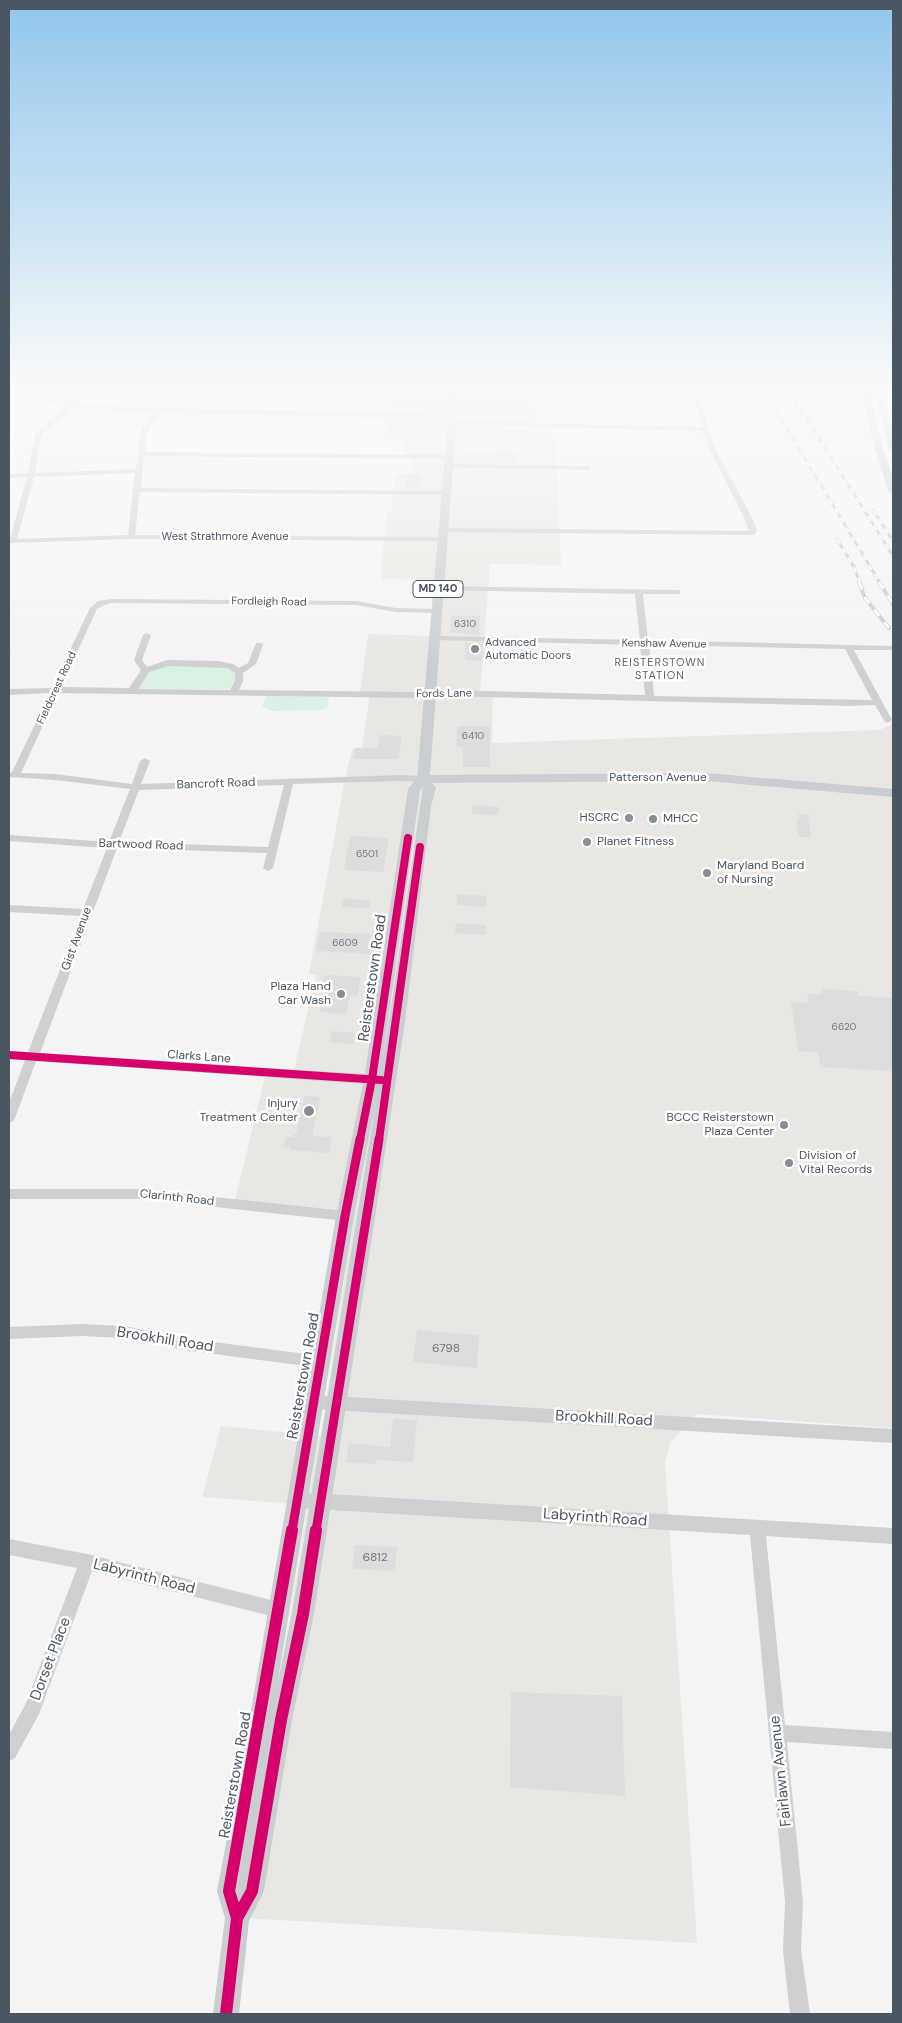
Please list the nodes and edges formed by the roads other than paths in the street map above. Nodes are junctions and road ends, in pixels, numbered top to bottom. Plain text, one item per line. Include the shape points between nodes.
1 (29, 480) edge
2 (139, 480) edge
3 (447, 480) edge
4 (728, 480) edge
5 (138, 490) junction
6 (446, 493) junction
7 (443, 535) junction
8 (131, 537) junction
9 (11, 541) edge
10 (438, 588) junction
11 (639, 592) junction
12 (677, 592) dead end
13 (101, 603) joint
14 (436, 611) junction
15 (147, 635) dead end
16 (434, 638) junction
17 (644, 643) junction
18 (259, 646) dead end
19 (848, 647) junction
20 (893, 648) edge
21 (146, 670) junction
22 (239, 672) junction
23 (55, 690) junction
24 (132, 691) junction
25 (9, 692) edge
26 (233, 693) junction
27 (430, 694) junction
28 (650, 698) junction
29 (878, 702) junction
30 (888, 720) dead end
31 (145, 761) dead end
32 (12, 775) edge
33 (423, 779) junction
34 (498, 780) junction
35 (290, 782) junction
36 (135, 787) junction
37 (893, 793) edge
38 (9, 838) edge
39 (113, 845) junction
40 (420, 847) junction
41 (272, 850) junction
42 (268, 868) dead end
43 (9, 908) edge
44 (86, 913) junction
45 (395, 928) junction
46 (404, 966) junction
47 (9, 1056) edge
48 (33, 1057) junction
49 (380, 1080) junction
50 (9, 1118) edge
51 (9, 1194) edge
52 (345, 1216) junction
53 (355, 1285) junction
54 (9, 1333) edge
55 (321, 1362) junction
56 (314, 1402) junction
57 (337, 1403) junction
58 (893, 1436) edge
59 (296, 1500) junction
60 (320, 1501) junction
61 (757, 1528) junction
62 (893, 1536) edge
63 (9, 1546) edge
64 (87, 1562) junction
65 (278, 1610) junction
66 (777, 1733) junction
67 (893, 1740) edge
68 (9, 1752) edge
69 (237, 1918) junction
70 (226, 2014) edge
71 (800, 2014) edge

1 - 9 street
2 - 5 street
3 - 6 main road, Reisterstown Road / MD 140
4 - 7 street, West Strathmore Avenue via 753,530 751,533
5 - 6 street
5 - 8 street
6 - 7 main road, Reisterstown Road / MD 140
7 - 8 street, West Strathmore Avenue
7 - 10 main road, Reisterstown Road / MD 140
8 - 9 street, West Strathmore Avenue
10 - 11 street
10 - 14 main road, Reisterstown Road / MD 140
11 - 12 street
11 - 17 street
13 - 14 street, Fordleigh Road via 356,603 396,610
13 - 23 street, Fieldcrest Road via 94,608
14 - 16 main road, Reisterstown Road / MD 140
15 - 21 street via 138,660
16 - 17 street, Kenshaw Avenue
16 - 27 main road, Reisterstown Road / MD 140
17 - 19 street, Kenshaw Avenue
17 - 28 street
18 - 22 street via 252,664
19 - 20 street, Kenshaw Avenue
19 - 29 street
21 - 22 street via 167,663 193,663 225,665
21 - 24 street
22 - 26 street
23 - 24 street, Fords Lane
23 - 25 street, Fords Lane
23 - 32 street, Fieldcrest Road
24 - 26 street, Fords Lane
26 - 27 street, Fords Lane
27 - 28 street, Fords Lane
27 - 33 main road, Reisterstown Road / MD 140
28 - 29 street, Fords Lane
29 - 30 street
31 - 36 street, Gist Avenue
32 - 36 street, Bancroft Road
33 - 34 main road, Patterson Avenue
33 - 35 street, Bancroft Road
33 - 40 main road, Reisterstown Road / MD 140 via 430,788
33 - 45 main road, Reisterstown Road / MD 140 via 414,788
34 - 37 main road, Patterson Avenue via 706,777
34 - 40 main road via 438,792 432,800
35 - 36 street, Bancroft Road
35 - 41 street
36 - 39 street, Gist Avenue
38 - 39 street, Bartwood Road
39 - 41 street, Bartwood Road
39 - 44 street, Gist Avenue
40 - 46 main road, Reisterstown Road / MD 140
41 - 42 street
43 - 44 street
44 - 48 street, Gist Avenue
45 - 46 main road via 402,933 400,952
45 - 49 main road, Reisterstown Road / MD 140
46 - 49 main road, Reisterstown Road / MD 140
47 - 48 street, Clarks Lane
48 - 49 street, Clarks Lane
48 - 50 street, Gist Avenue
49 - 52 main road, Reisterstown Road / MD 140
49 - 53 main road, Reisterstown Road / MD 140
51 - 52 street, Clarinth Road via 141,1194
52 - 53 main road via 354,1221 348,1267
52 - 55 main road, Reisterstown Road / MD 140
53 - 57 main road, Reisterstown Road / MD 140
54 - 55 street, Brookhill Road via 124,1332 191,1345
55 - 56 main road, Reisterstown Road / MD 140
56 - 57 street, Brookhill Road
56 - 59 main road, Reisterstown Road / MD 140
57 - 58 street, Brookhill Road
57 - 60 main road, Reisterstown Road / MD 140
59 - 60 street, Labyrinth Road
59 - 65 main road, Reisterstown Road / MD 140
60 - 61 street, Labyrinth Road
60 - 69 main road, Reisterstown Road / MD 140 via 303,1614 252,1891
61 - 62 street, Labyrinth Road
61 - 66 street, Fairlawn Avenue
63 - 64 street, Labyrinth Road
64 - 65 street, Labyrinth Road
64 - 68 street, Dorset Place via 32,1708
65 - 69 main road, Reisterstown Road / MD 140 via 229,1891
66 - 67 street
66 - 71 street, Fairlawn Avenue via 794,1902 792,1950
69 - 70 main road, Reisterstown Road / MD 140

